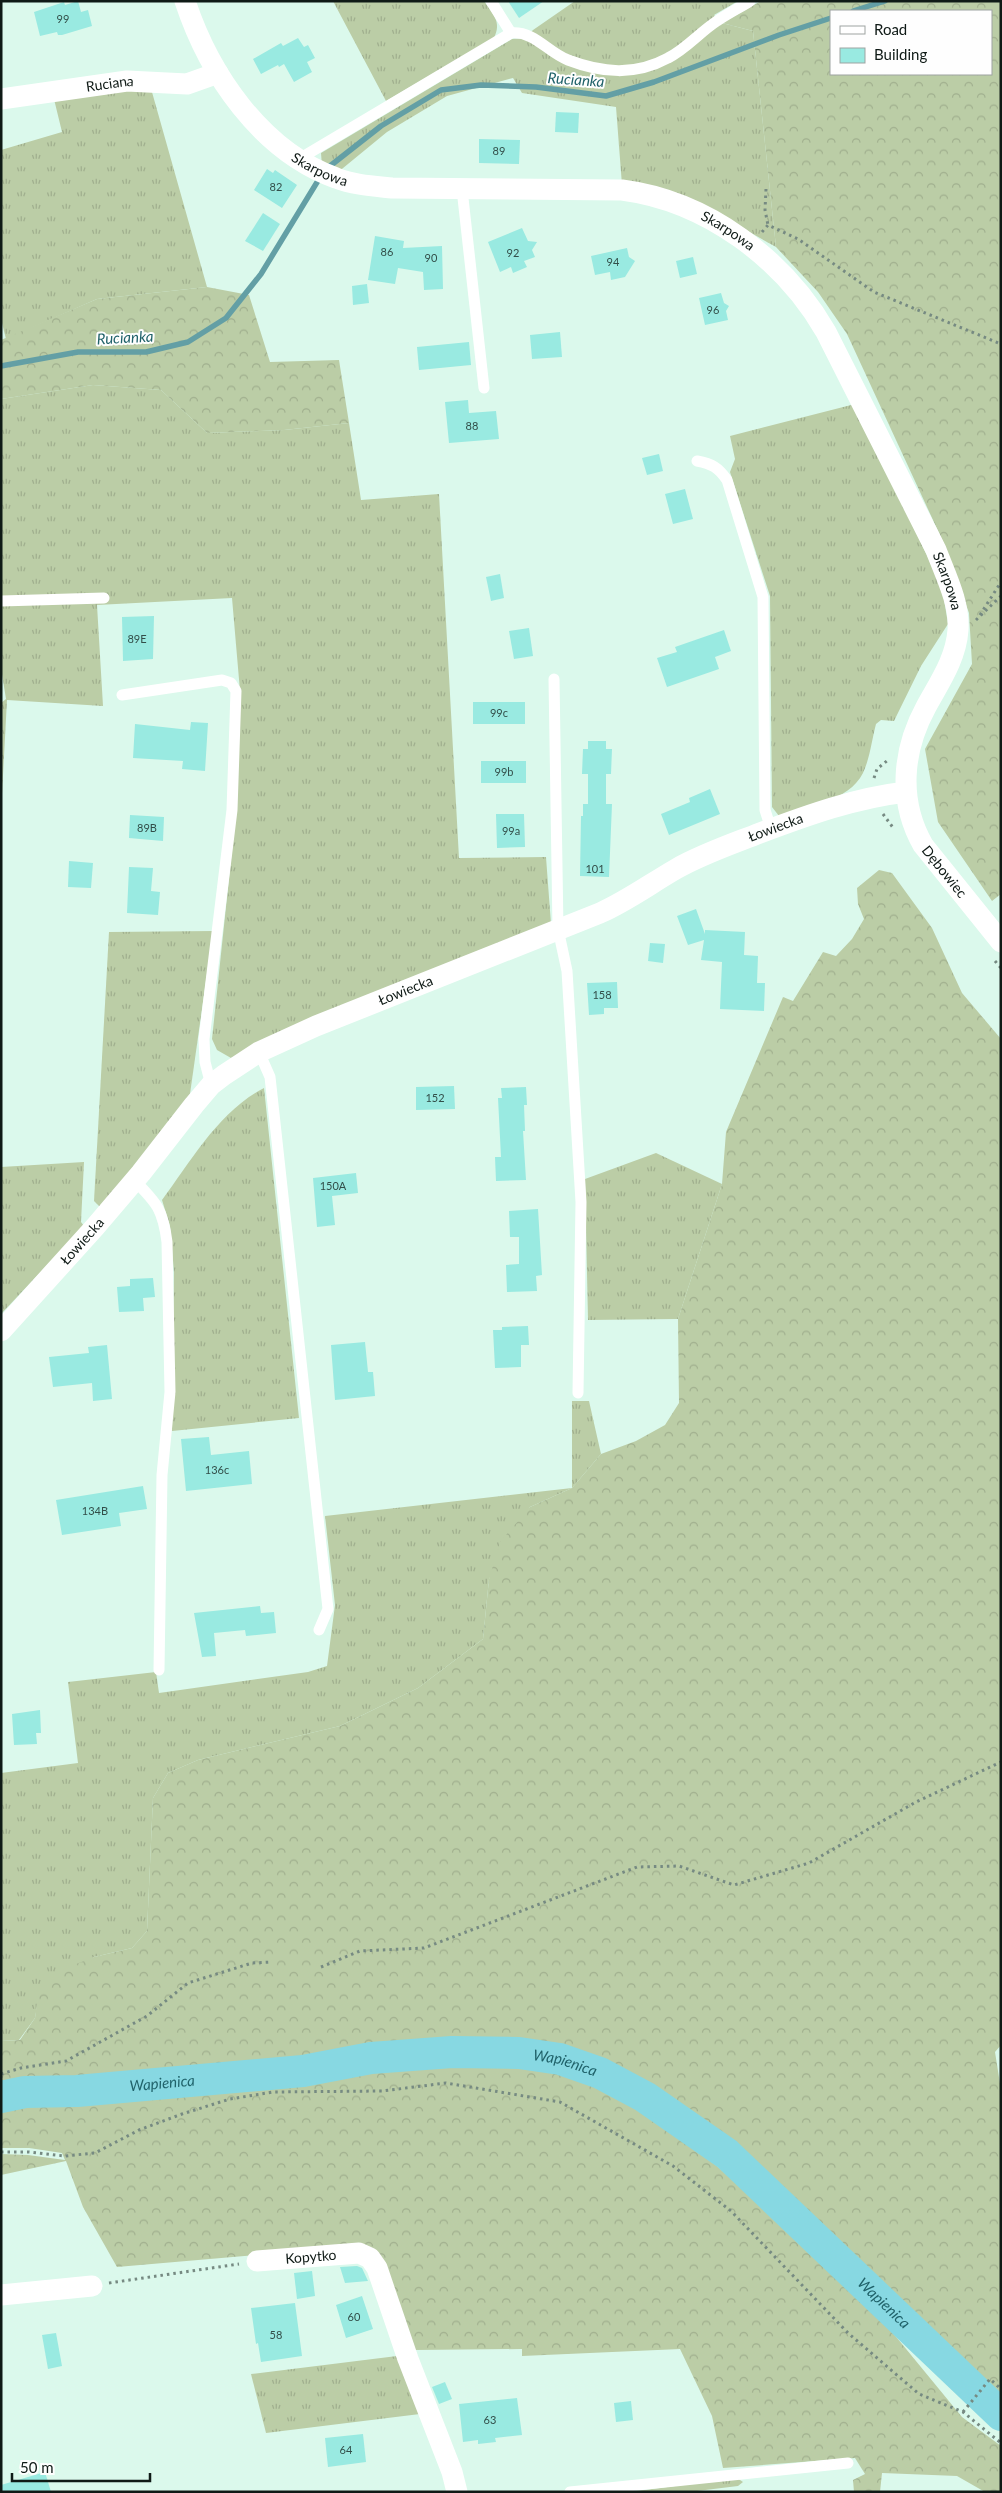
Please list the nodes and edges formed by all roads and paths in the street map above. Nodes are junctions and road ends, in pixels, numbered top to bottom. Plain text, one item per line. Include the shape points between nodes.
1 (186, 1) edge
2 (491, 1) edge
3 (750, 1) edge
4 (511, 33) junction
5 (218, 73) junction
6 (1, 99) edge
7 (299, 159) junction
8 (462, 189) junction
9 (766, 189) dead end
10 (768, 225) junction
11 (750, 244) junction
12 (1001, 344) edge
13 (484, 388) dead end
14 (697, 461) dead end
15 (1001, 582) edge
16 (1001, 596) edge
17 (104, 598) dead end
18 (1, 601) edge
19 (977, 619) junction
20 (958, 629) junction
21 (554, 679) dead end
22 (122, 695) dead end
23 (906, 792) junction
24 (771, 829) junction
25 (558, 929) junction
26 (1001, 942) edge
27 (258, 1052) junction
28 (211, 1085) junction
29 (135, 1181) junction
30 (1, 1331) edge
31 (578, 1393) dead end
32 (319, 1630) dead end
33 (159, 1670) dead end
34 (1001, 1762) edge
35 (272, 1962) dead end
36 (321, 1967) dead end
37 (1, 2074) edge
38 (1, 2152) edge
39 (257, 2262) joint
40 (92, 2286) joint
41 (1, 2295) edge
42 (1001, 2389) edge
43 (963, 2412) junction
44 (1001, 2443) edge
45 (848, 2463) dead end
46 (457, 2492) edge
47 (570, 2492) edge

1 - 5 street, Skarpowa
2 - 4 lane
3 - 4 lane via 717,20 669,58 642,69 619,72 592,69 562,58 528,34
4 - 7 lane
5 - 6 street, Ruciana via 186,84 126,81
5 - 7 street, Skarpowa via 236,101
7 - 8 street, Skarpowa via 335,178 357,184
8 - 11 street, Skarpowa via 622,190 649,194 695,211
8 - 13 lane
9 - 10 path
10 - 11 path
10 - 12 path via 798,239 874,292
11 - 20 street, Skarpowa via 790,280 826,332 936,550 955,606
14 - 24 lane via 712,464 727,480 763,597 765,810
15 - 19 path
16 - 19 path
17 - 18 lane
19 - 20 path
20 - 23 street, Skarpowa via 948,669 915,731 907,761
21 - 25 lane
22 - 28 lane via 222,680 231,683 236,691 232,810 204,1040
23 - 24 street, Łowiecka via 842,804
23 - 26 street, Dębowiec via 915,832 927,852
24 - 25 street, Łowiecka via 693,861 623,902
25 - 27 street, Łowiecka
25 - 31 lane via 567,971 581,1202
27 - 28 street, Łowiecka
27 - 32 lane via 270,1077 327,1599 328,1609
28 - 29 street, Łowiecka
29 - 30 street, Łowiecka
29 - 33 lane via 154,1200 165,1225 167,1242 170,1392 162,1475
34 - 36 path via 916,1802 809,1863 734,1885 679,1866 637,1866 424,1948 360,1951
35 - 37 path via 252,1962 188,1983 147,2016 66,2061
38 - 43 path via 65,2156 95,2153 139,2130 182,2114 273,2092 382,2091 446,2083 560,2102 673,2166 731,2211 848,2333 919,2394
39 - 40 path
39 - 46 street, Kopytko via 359,2253 370,2258 377,2268
40 - 41 street
42 - 43 path via 990,2379
43 - 44 path
45 - 47 lane

